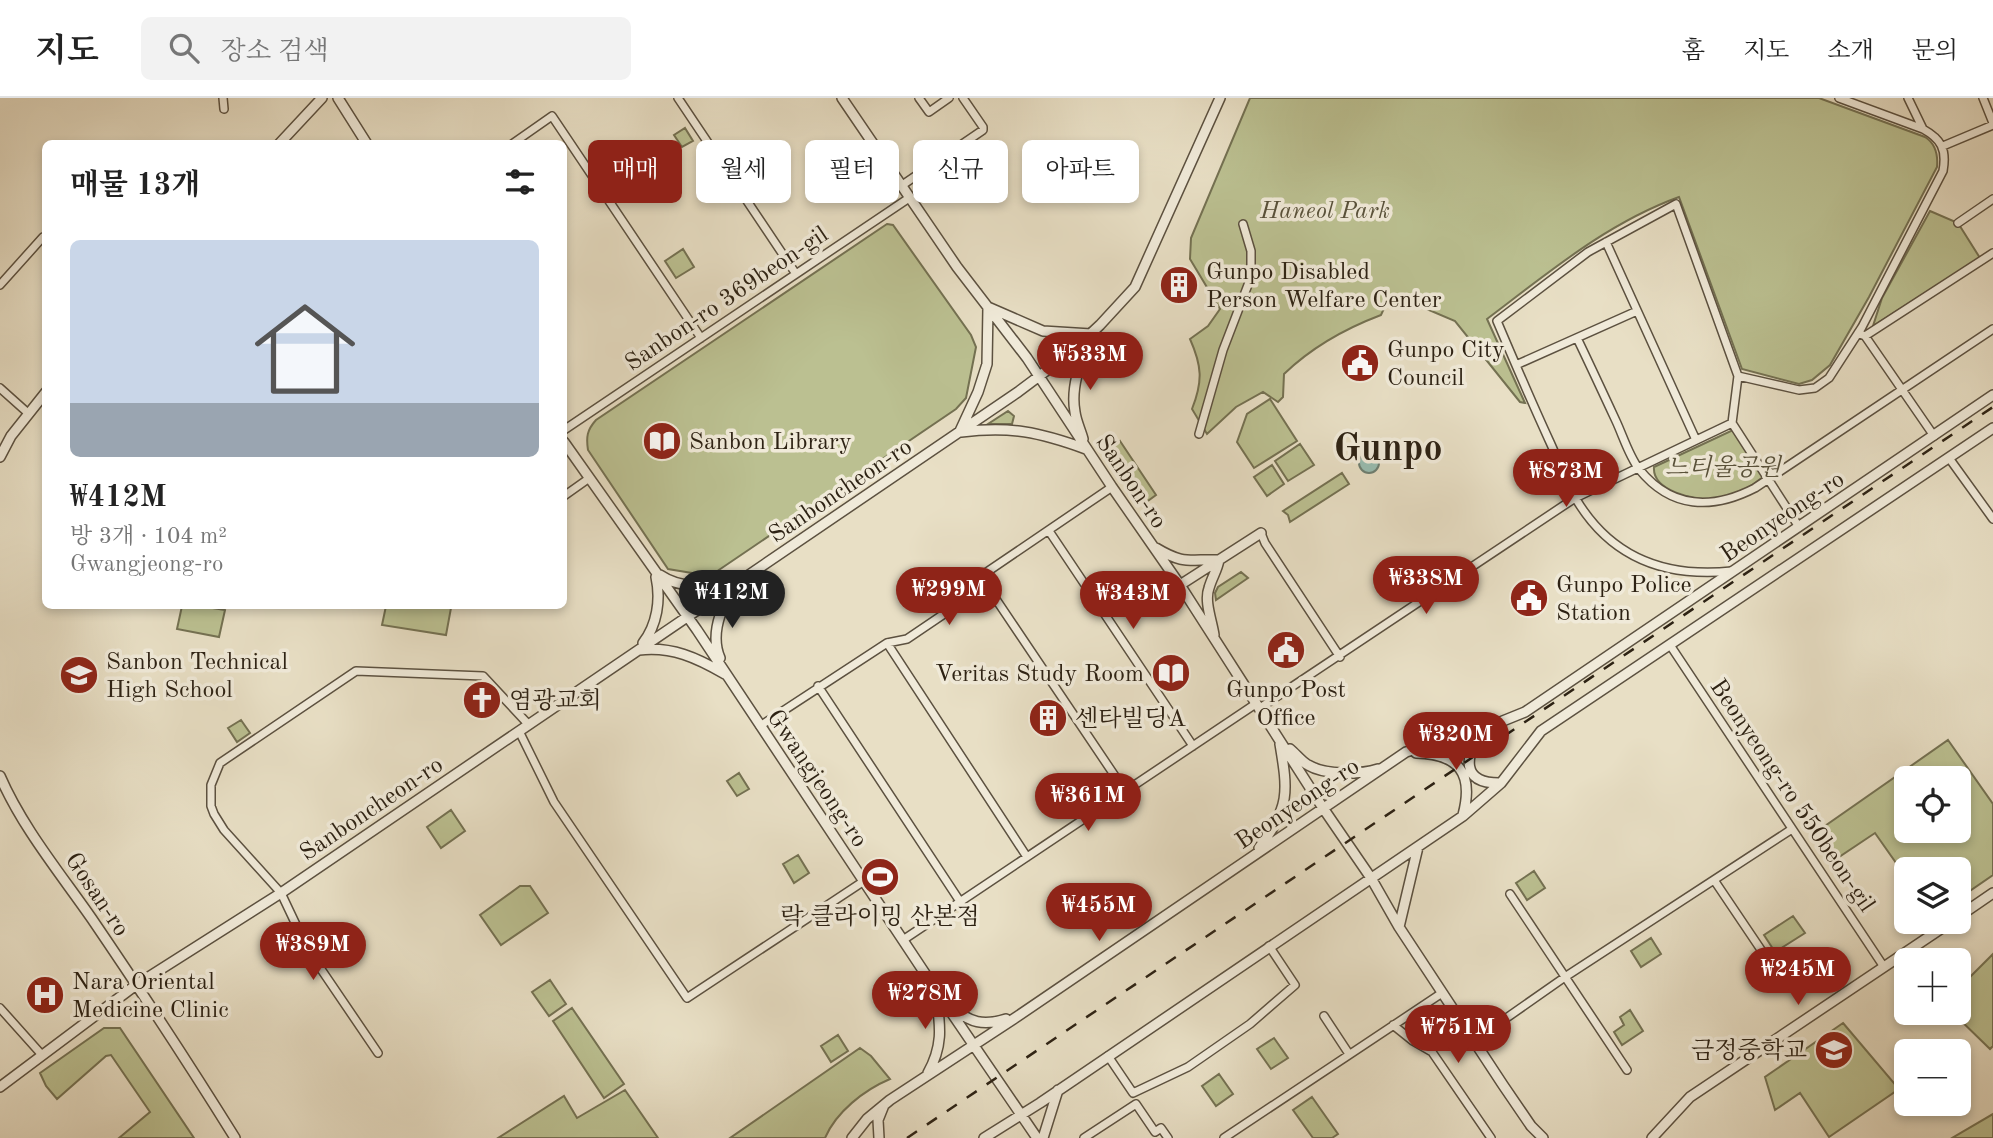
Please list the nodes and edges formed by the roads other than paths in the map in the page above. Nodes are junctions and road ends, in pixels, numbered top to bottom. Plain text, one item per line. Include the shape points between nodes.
1 (223, 98) edge
2 (322, 98) edge
3 (338, 98) edge
4 (678, 98) edge
5 (842, 98) edge
6 (919, 98) edge
7 (949, 98) edge
8 (963, 98) edge
9 (1220, 98) edge
10 (1839, 98) edge
11 (1908, 98) edge
12 (1983, 98) edge
13 (225, 109) dead end
14 (1993, 124) edge
15 (1923, 129) junction
16 (283, 140) edge
17 (364, 140) edge
18 (518, 140) edge
19 (1943, 146) junction
20 (901, 186) junction
21 (909, 198) junction
22 (1993, 199) edge
23 (1958, 223) dead end
24 (1243, 224) dead end
25 (42, 238) edge
26 (1606, 242) junction
27 (1993, 253) edge
28 (796, 274) junction
29 (0, 285) edge
30 (988, 307) junction
31 (1637, 311) junction
32 (1993, 329) edge
33 (1091, 334) junction
34 (1862, 334) junction
35 (701, 338) junction
36 (1577, 338) junction
37 (1516, 365) junction
38 (1738, 376) junction
39 (1039, 378) junction
40 (0, 388) edge
41 (1902, 390) junction
42 (1993, 396) edge
43 (42, 397) edge
44 (29, 414) junction
45 (1732, 423) junction
46 (567, 428) edge
47 (1993, 428) edge
48 (959, 432) junction
49 (1199, 434) dead end
50 (1934, 436) junction
51 (1696, 440) junction
52 (567, 447) edge
53 (1086, 449) junction
54 (0, 457) edge
55 (1949, 458) junction
56 (1638, 468) junction
57 (588, 479) junction
58 (1769, 480) junction
59 (1112, 487) junction
60 (567, 494) edge
61 (1575, 498) junction
62 (1993, 519) edge
63 (1799, 527) junction
64 (1049, 531) junction
65 (1261, 533) joint
66 (1153, 547) junction
67 (1219, 560) junction
68 (1736, 570) junction
69 (655, 572) junction
70 (981, 576) junction
71 (736, 584) junction
72 (1180, 585) junction
73 (687, 617) junction
74 (1215, 640) junction
75 (887, 643) junction
76 (1670, 645) junction
77 (638, 650) junction
78 (1340, 657) junction
79 (727, 676) junction
80 (818, 687) junction
81 (1258, 706) junction
82 (528, 725) junction
83 (760, 726) junction
84 (1483, 729) junction
85 (519, 731) junction
86 (1279, 738) junction
87 (1193, 746) junction
88 (1406, 752) junction
89 (1385, 766) junction
90 (0, 776) edge
91 (1501, 783) junction
92 (1125, 791) junction
93 (1323, 808) junction
94 (1463, 816) junction
95 (1792, 829) junction
96 (1418, 847) junction
97 (1254, 855) junction
98 (1027, 857) junction
99 (1371, 878) junction
100 (1714, 880) junction
101 (864, 881) junction
102 (281, 892) junction
103 (1993, 893) edge
104 (1510, 894) dead end
105 (961, 903) junction
106 (1971, 908) edge
107 (1399, 927) junction
108 (1933, 934) edge
109 (903, 940) junction
110 (1269, 946) junction
111 (1884, 967) junction
112 (1776, 972) dead end
113 (1565, 977) junction
114 (136, 985) junction
115 (936, 990) junction
116 (1442, 993) junction
117 (0, 1008) edge
118 (1018, 1016) junction
119 (1324, 1016) dead end
120 (1393, 1025) junction
121 (1475, 1040) junction
122 (974, 1044) junction
123 (378, 1053) dead end
124 (1349, 1054) junction
125 (42, 1055) junction
126 (1108, 1056) junction
127 (1627, 1070) dead end
128 (927, 1075) junction
129 (0, 1087) edge
130 (1058, 1090) junction
131 (885, 1104) junction
132 (1021, 1114) junction
133 (1227, 1137) edge
134 (235, 1138) edge
135 (852, 1138) edge
136 (879, 1138) edge
137 (984, 1138) edge
138 (1037, 1138) edge
139 (1043, 1138) edge
140 (1084, 1138) edge
141 (1168, 1138) edge
142 (1491, 1138) edge
143 (1543, 1138) edge
144 (1652, 1138) edge

1 - 13 street
2 - 16 street
3 - 17 street
4 - 28 street
5 - 20 street, Sanbon-ro
6 - 7 street via 929,112
8 - 20 street via 983,130
9 - 33 street, Sanboncheon-ro via 1140,278
10 - 15 street
11 - 15 street
12 - 14 street
14 - 19 street
15 - 19 street
18 - 35 street via 552,116
19 - 34 street via 1940,178
20 - 21 street, Sanbon-ro
21 - 28 street, Sanbon-ro 369beon-gil
21 - 30 street, Sanbon-ro
22 - 23 street
24 - 49 street via 1251,251 1251,277 1223,350
25 - 29 street
26 - 31 street
26 - 37 street via 1497,321
26 - 38 street via 1676,204
27 - 34 street
28 - 35 street, Sanbon-ro 369beon-gil
30 - 33 street via 1043,331
30 - 39 street, Sanbon-ro
30 - 48 street via 987,364
31 - 36 street
31 - 51 street
32 - 41 street
33 - 39 street, Sanboncheon-ro
33 - 53 street via 1077,374 1074,411
34 - 38 street via 1829,378 1815,388 1799,390
34 - 41 street
35 - 46 street, Sanbon-ro 369beon-gil
36 - 37 street
36 - 56 street
37 - 61 street
38 - 45 street
39 - 48 street, Sanboncheon-ro
39 - 53 street, Sanbon-ro
40 - 44 street
41 - 50 street
41 - 58 street
42 - 50 street, Beonyeong-ro
43 - 44 street
44 - 54 street
45 - 51 street
45 - 58 street
47 - 55 street, Beonyeong-ro
48 - 53 street via 1020,429
48 - 71 street, Sanboncheon-ro
50 - 63 street, Beonyeong-ro
51 - 56 street
52 - 57 street, Gwangjeong-ro
53 - 59 street, Sanbon-ro
55 - 62 street
55 - 76 street, Beonyeong-ro
56 - 58 street via 1667,494 1692,502 1723,501
56 - 61 street
57 - 60 street
57 - 69 street, Gwangjeong-ro
58 - 63 street
59 - 64 street
59 - 66 street, Sanbon-ro
61 - 68 street via 1606,537 1633,556 1685,572
61 - 78 street
63 - 68 street, Beonyeong-ro
64 - 70 street
64 - 87 street
65 - 67 street
65 - 78 street
66 - 67 street via 1189,562
66 - 72 street, Sanbon-ro
67 - 72 street
67 - 74 street via 1208,597
68 - 84 street, Beonyeong-ro via 1525,712
69 - 71 street via 692,586
69 - 73 street, Gwangjeong-ro
69 - 77 street via 655,620
70 - 75 street via 972,595 906,639
70 - 92 street
71 - 73 street, Sanboncheon-ro
71 - 79 street via 717,629 717,650
72 - 74 street, Sanbon-ro
73 - 77 street, Sanboncheon-ro
73 - 79 street, Gwangjeong-ro
74 - 81 street, Sanbon-ro
75 - 80 street
75 - 98 street
76 - 91 street, Beonyeong-ro via 1541,732
76 - 95 street, Beonyeong-ro 550beon-gil
77 - 79 street via 685,653
77 - 82 street, Sanboncheon-ro
78 - 81 street
79 - 83 street, Gwangjeong-ro
80 - 83 street
80 - 105 street
81 - 86 street, Sanbon-ro
81 - 87 street
82 - 85 street, Sanboncheon-ro
82 - 102 street via 483,676 356,671 318,696 220,763 211,785 211,806 219,822
83 - 101 street, Gwangjeong-ro
84 - 88 street, Beonyeong-ro
84 - 91 street via 1467,758 1471,771 1480,779
85 - 101 street via 554,802 687,998
85 - 102 street, Sanboncheon-ro
86 - 89 street via 1307,765 1321,769 1354,772
86 - 93 street, Sanbon-ro
86 - 97 street via 1286,785 1283,808
87 - 92 street
88 - 89 street, Beonyeong-ro
88 - 94 street via 1430,753 1462,769 1468,785
89 - 93 street, Beonyeong-ro
90 - 114 street, Gosan-ro via 30,830
91 - 94 street, Beonyeong-ro
92 - 98 street
93 - 97 street, Beonyeong-ro
93 - 99 street, Sanbon-ro
94 - 96 street, Beonyeong-ro
95 - 100 street
95 - 111 street, Beonyeong-ro 550beon-gil
96 - 99 street, Beonyeong-ro
96 - 107 street
97 - 118 street, Beonyeong-ro
98 - 105 street
99 - 107 street, Sanbon-ro
99 - 110 street, Beonyeong-ro
100 - 112 street
100 - 113 street
101 - 109 street, Gwangjeong-ro
102 - 114 street, Sanboncheon-ro
102 - 123 street via 308,950
103 - 106 street
104 - 113 street
105 - 109 street
107 - 116 street, Sanbon-ro
108 - 111 street
109 - 115 street, Gwangjeong-ro
110 - 126 street, Beonyeong-ro
110 - 126 street via 1294,985 1225,1042 1188,1067 1133,1093
111 - 144 street via 1690,1097
113 - 121 street
113 - 127 street
114 - 125 street, Sanboncheon-ro
114 - 134 street, Gosan-ro
115 - 118 street via 974,1022 992,1024
115 - 122 street, Gwangjeong-ro
115 - 128 street via 940,1040
116 - 120 street
116 - 121 street, Sanbon-ro
117 - 125 street
118 - 122 street, Beonyeong-ro
119 - 124 street
120 - 124 street
120 - 142 street via 1432,1052
121 - 143 street, Sanbon-ro
122 - 128 street, Beonyeong-ro
122 - 132 street, Gwangjeong-ro
124 - 133 street
125 - 129 street, Sanboncheon-ro
126 - 130 street, Beonyeong-ro
128 - 131 street, Beonyeong-ro
130 - 132 street, Beonyeong-ro
130 - 139 street
131 - 135 street, Beonyeong-ro
131 - 136 street via 878,1120
132 - 137 street, Beonyeong-ro
132 - 138 street, Gwangjeong-ro
140 - 141 street via 1136,1104 1155,1132 1161,1128

